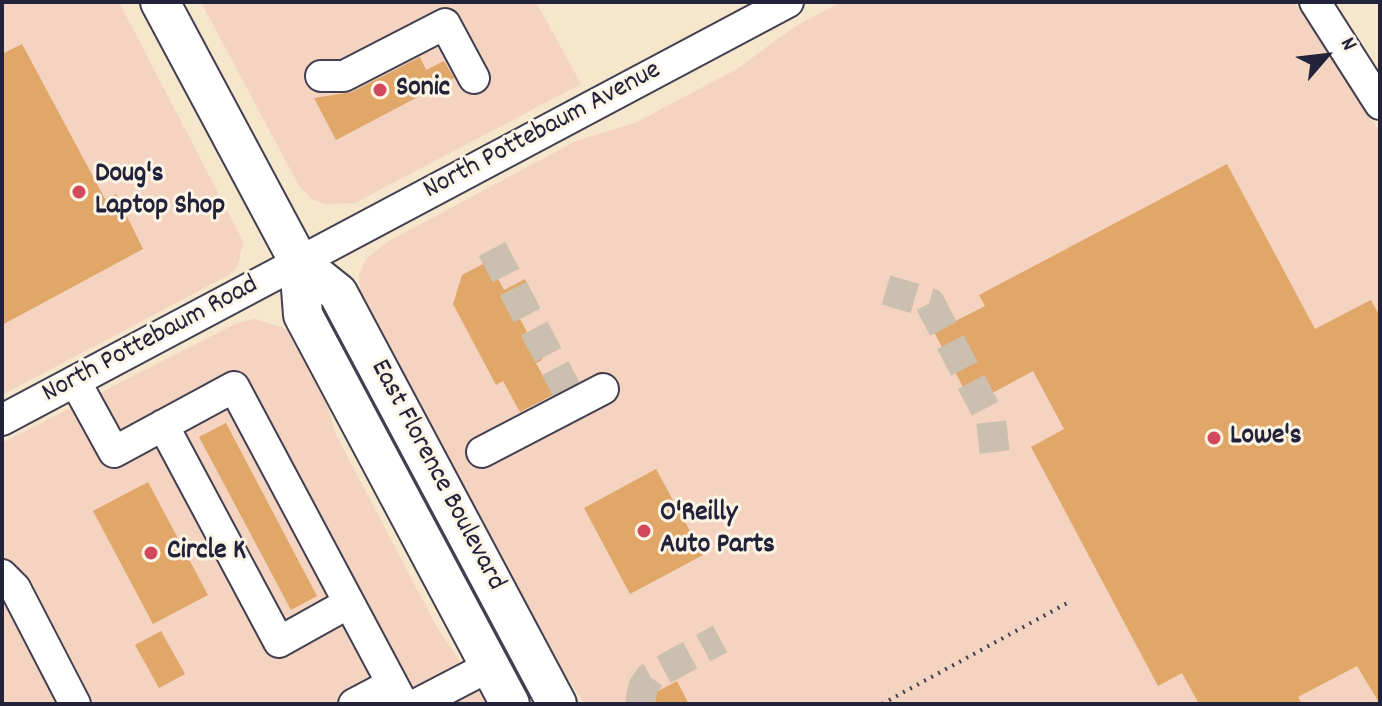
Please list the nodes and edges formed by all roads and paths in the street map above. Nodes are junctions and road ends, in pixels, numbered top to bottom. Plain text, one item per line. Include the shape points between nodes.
1 (160, 2) edge
2 (788, 2) edge
3 (1315, 2) edge
4 (321, 76) dead end
5 (474, 78) dead end
6 (1380, 104) edge
7 (299, 262) junction
8 (75, 381) junction
9 (603, 389) dead end
10 (2, 420) edge
11 (163, 425) junction
12 (482, 452) dead end
13 (394, 485) junction
14 (2, 575) edge
15 (1071, 601) dead end
16 (349, 603) junction
17 (490, 666) junction
18 (398, 694) edge
19 (553, 695) edge
20 (75, 704) edge
21 (354, 704) edge
22 (417, 704) edge
23 (510, 704) edge
24 (882, 704) edge

1 - 7 main road, East Florence Boulevard
2 - 7 street, North Pottebaum Avenue
3 - 6 street
4 - 5 street via 344,76 445,24
7 - 8 street, North Pottebaum Road
7 - 13 main road, East Florence Boulevard via 303,315
7 - 19 main road, East Florence Boulevard via 338,293
8 - 10 street, North Pottebaum Road
8 - 11 street via 114,452
9 - 12 street
11 - 16 street via 234,387
11 - 16 street via 279,642
13 - 17 main road, East Florence Boulevard
13 - 19 main road via 435,520 526,692
14 - 20 street via 15,588
15 - 24 path
16 - 18 street
17 - 22 street
17 - 23 main road, East Florence Boulevard
18 - 21 street

